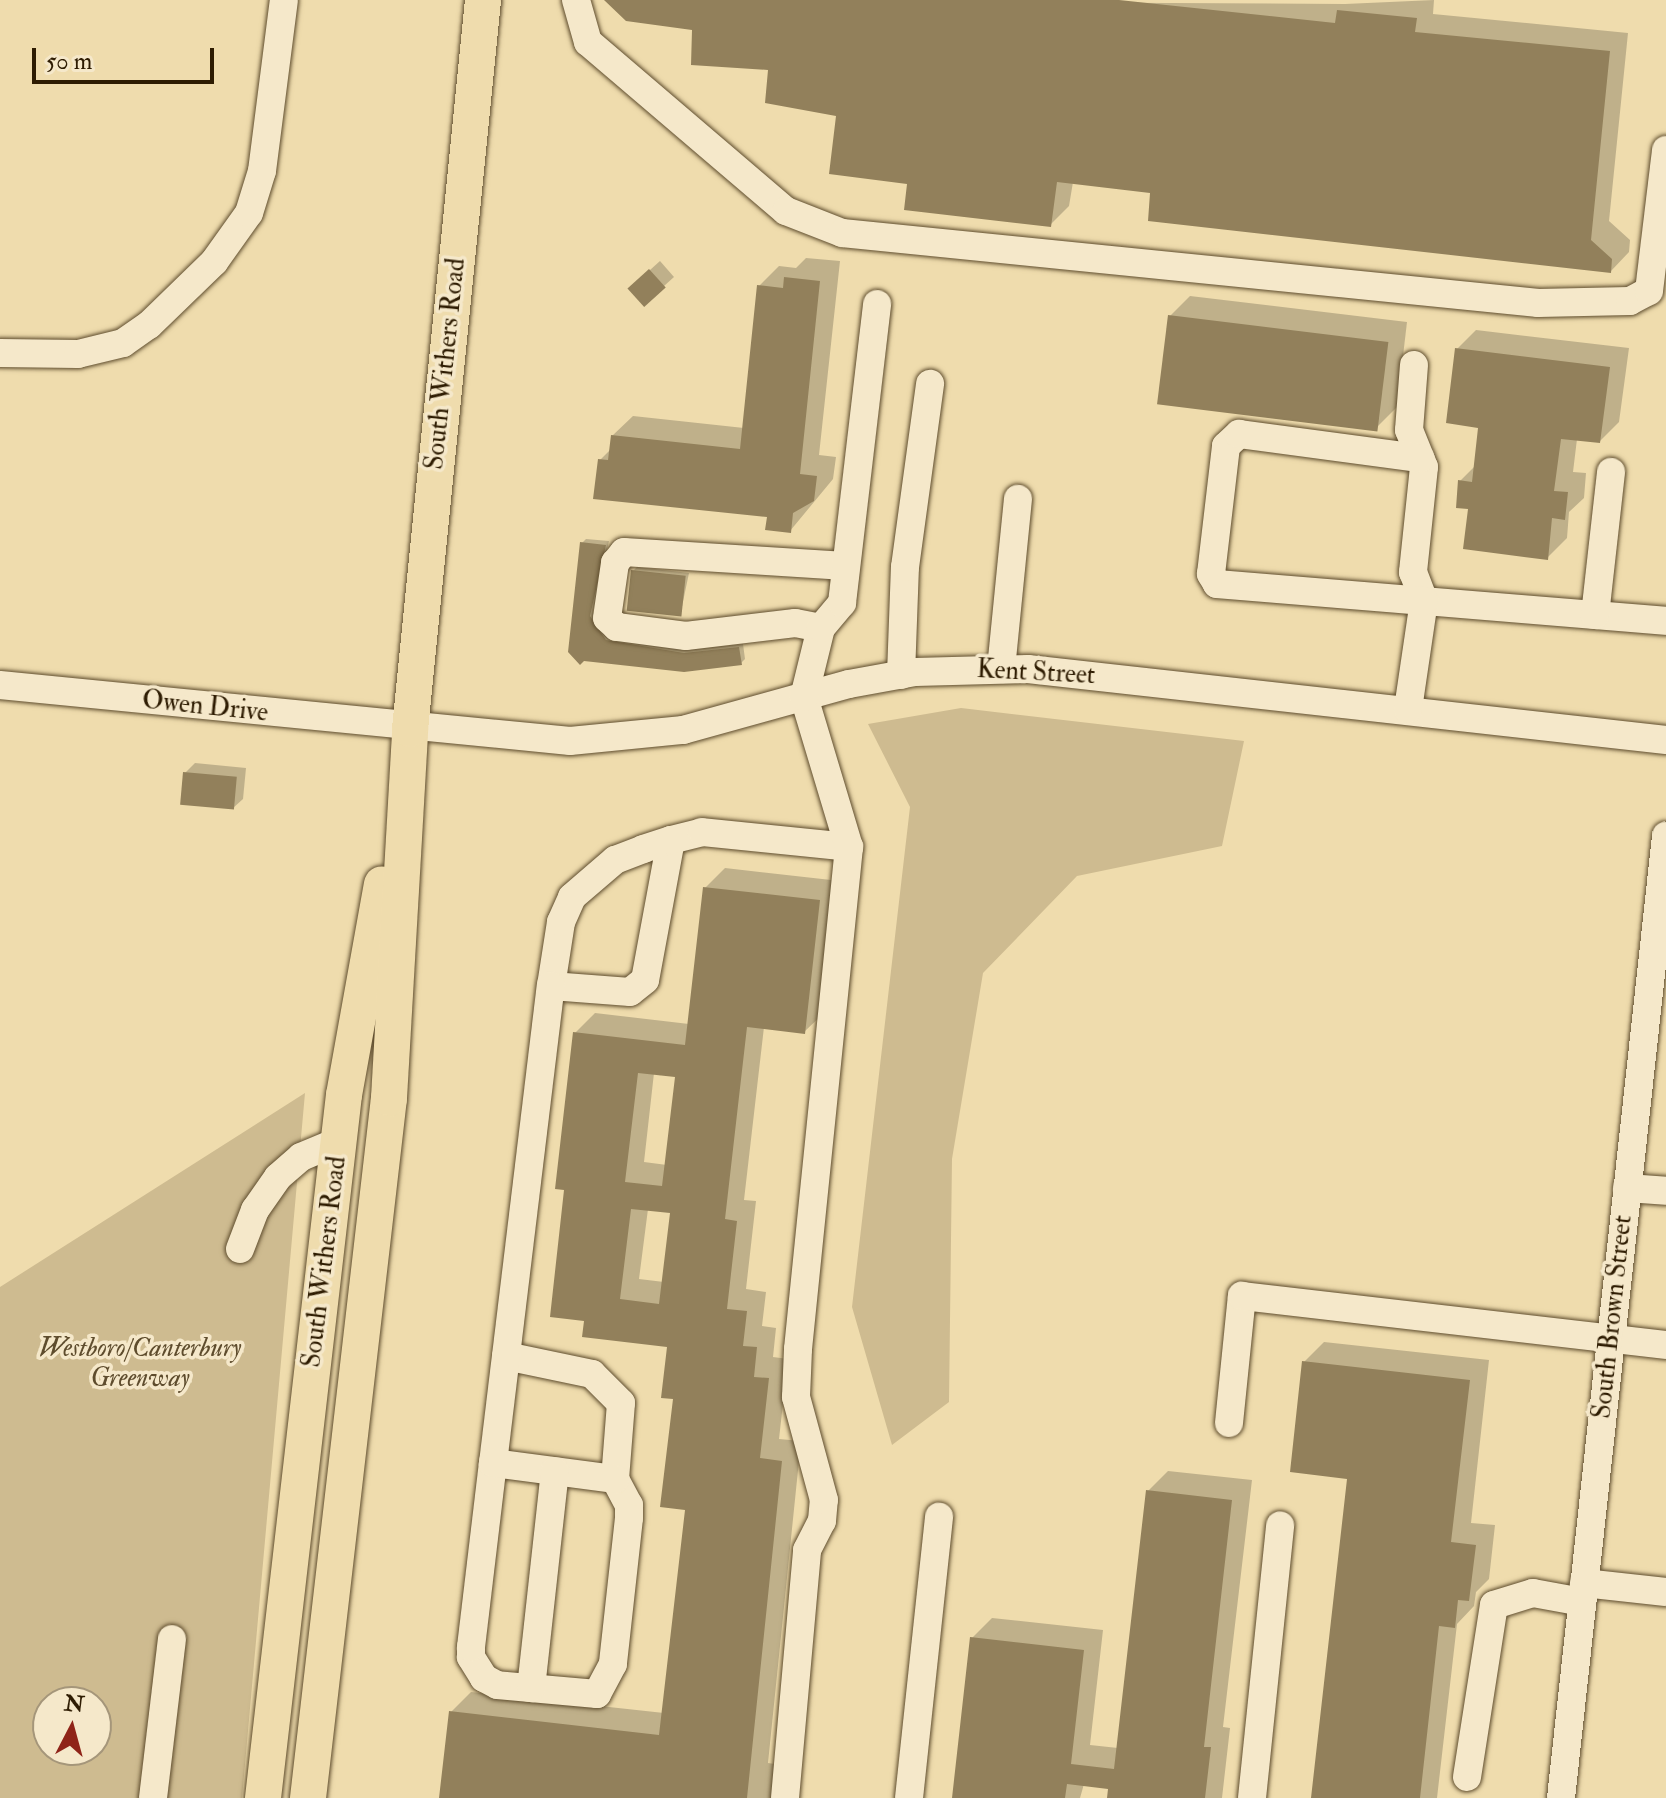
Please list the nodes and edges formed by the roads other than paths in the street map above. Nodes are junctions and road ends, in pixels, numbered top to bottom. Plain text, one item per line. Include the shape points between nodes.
1 (284, 0) edge
2 (483, 0) edge
3 (576, 0) edge
4 (1666, 150) edge
5 (877, 304) dead end
6 (0, 353) edge
7 (1414, 365) dead end
8 (930, 384) dead end
9 (1420, 458) junction
10 (1611, 472) dead end
11 (1018, 499) dead end
12 (846, 566) junction
13 (1424, 601) junction
14 (1595, 615) junction
15 (1666, 621) edge
16 (821, 628) junction
17 (1001, 669) junction
18 (901, 675) junction
19 (0, 685) edge
20 (804, 697) junction
21 (1408, 709) junction
22 (410, 729) junction
23 (1666, 740) edge
24 (1666, 836) edge
25 (671, 840) junction
26 (849, 847) junction
27 (551, 986) junction
28 (1655, 1038) edge
29 (339, 1141) junction
30 (1627, 1188) junction
31 (1666, 1191) edge
32 (240, 1249) dead end
33 (1611, 1340) junction
34 (1666, 1345) edge
35 (506, 1356) junction
36 (1229, 1423) dead end
37 (493, 1463) junction
38 (555, 1471) junction
39 (615, 1479) junction
40 (939, 1517) dead end
41 (1280, 1525) dead end
42 (1583, 1592) junction
43 (1666, 1592) edge
44 (172, 1639) dead end
45 (531, 1688) junction
46 (1467, 1777) dead end
47 (153, 1798) edge
48 (263, 1798) edge
49 (308, 1798) edge
50 (785, 1798) edge
51 (909, 1798) edge
52 (1252, 1798) edge
53 (1561, 1798) edge

1 - 6 street via 262,171 249,213 214,262 123,343 78,354
2 - 22 main road, South Withers Road
3 - 4 street via 588,42 786,211 842,233 1538,303 1630,301 1649,291
5 - 12 street
7 - 9 street via 1409,430
8 - 18 street via 905,567
9 - 13 street via 1424,467 1413,572
9 - 13 street via 1239,434 1226,446 1211,574 1217,584
10 - 14 street
11 - 17 street
12 - 16 street via 842,603
12 - 16 street via 624,552 615,563 607,618 617,627 686,636 795,623
13 - 14 street
13 - 21 street
14 - 15 street
16 - 20 street
17 - 18 street, Kent Street
17 - 21 street, Kent Street
18 - 20 street, Kent Street
19 - 22 street, Owen Drive
20 - 22 street, Kent Street via 683,730 616,739 547,741
20 - 26 street
21 - 23 street, Kent Street
22 - 29 main road, South Withers Road
22 - 49 main road, South Withers Road via 389,1098
24 - 28 street, South Brown Street
25 - 26 street via 702,832
25 - 27 street via 615,860 572,897 561,922
25 - 27 street via 645,980 630,992
26 - 50 street via 797,1365 796,1397 824,1500 822,1521 807,1550
27 - 35 street
28 - 30 street, South Brown Street
29 - 32 street via 301,1157 278,1177 255,1210
29 - 48 main road, South Withers Road
30 - 31 street
30 - 33 street, South Brown Street
33 - 34 street
33 - 36 street via 1242,1296
33 - 42 street, South Brown Street
35 - 37 street
35 - 39 street via 573,1366 616,1394 624,1415
37 - 38 street
37 - 45 street via 471,1657 484,1678
38 - 39 street
38 - 45 street
39 - 45 street via 629,1505 629,1518 607,1683 597,1694
40 - 51 street
41 - 52 street
42 - 43 street
42 - 46 street via 1533,1593 1494,1605
42 - 53 street, South Brown Street
44 - 47 street

